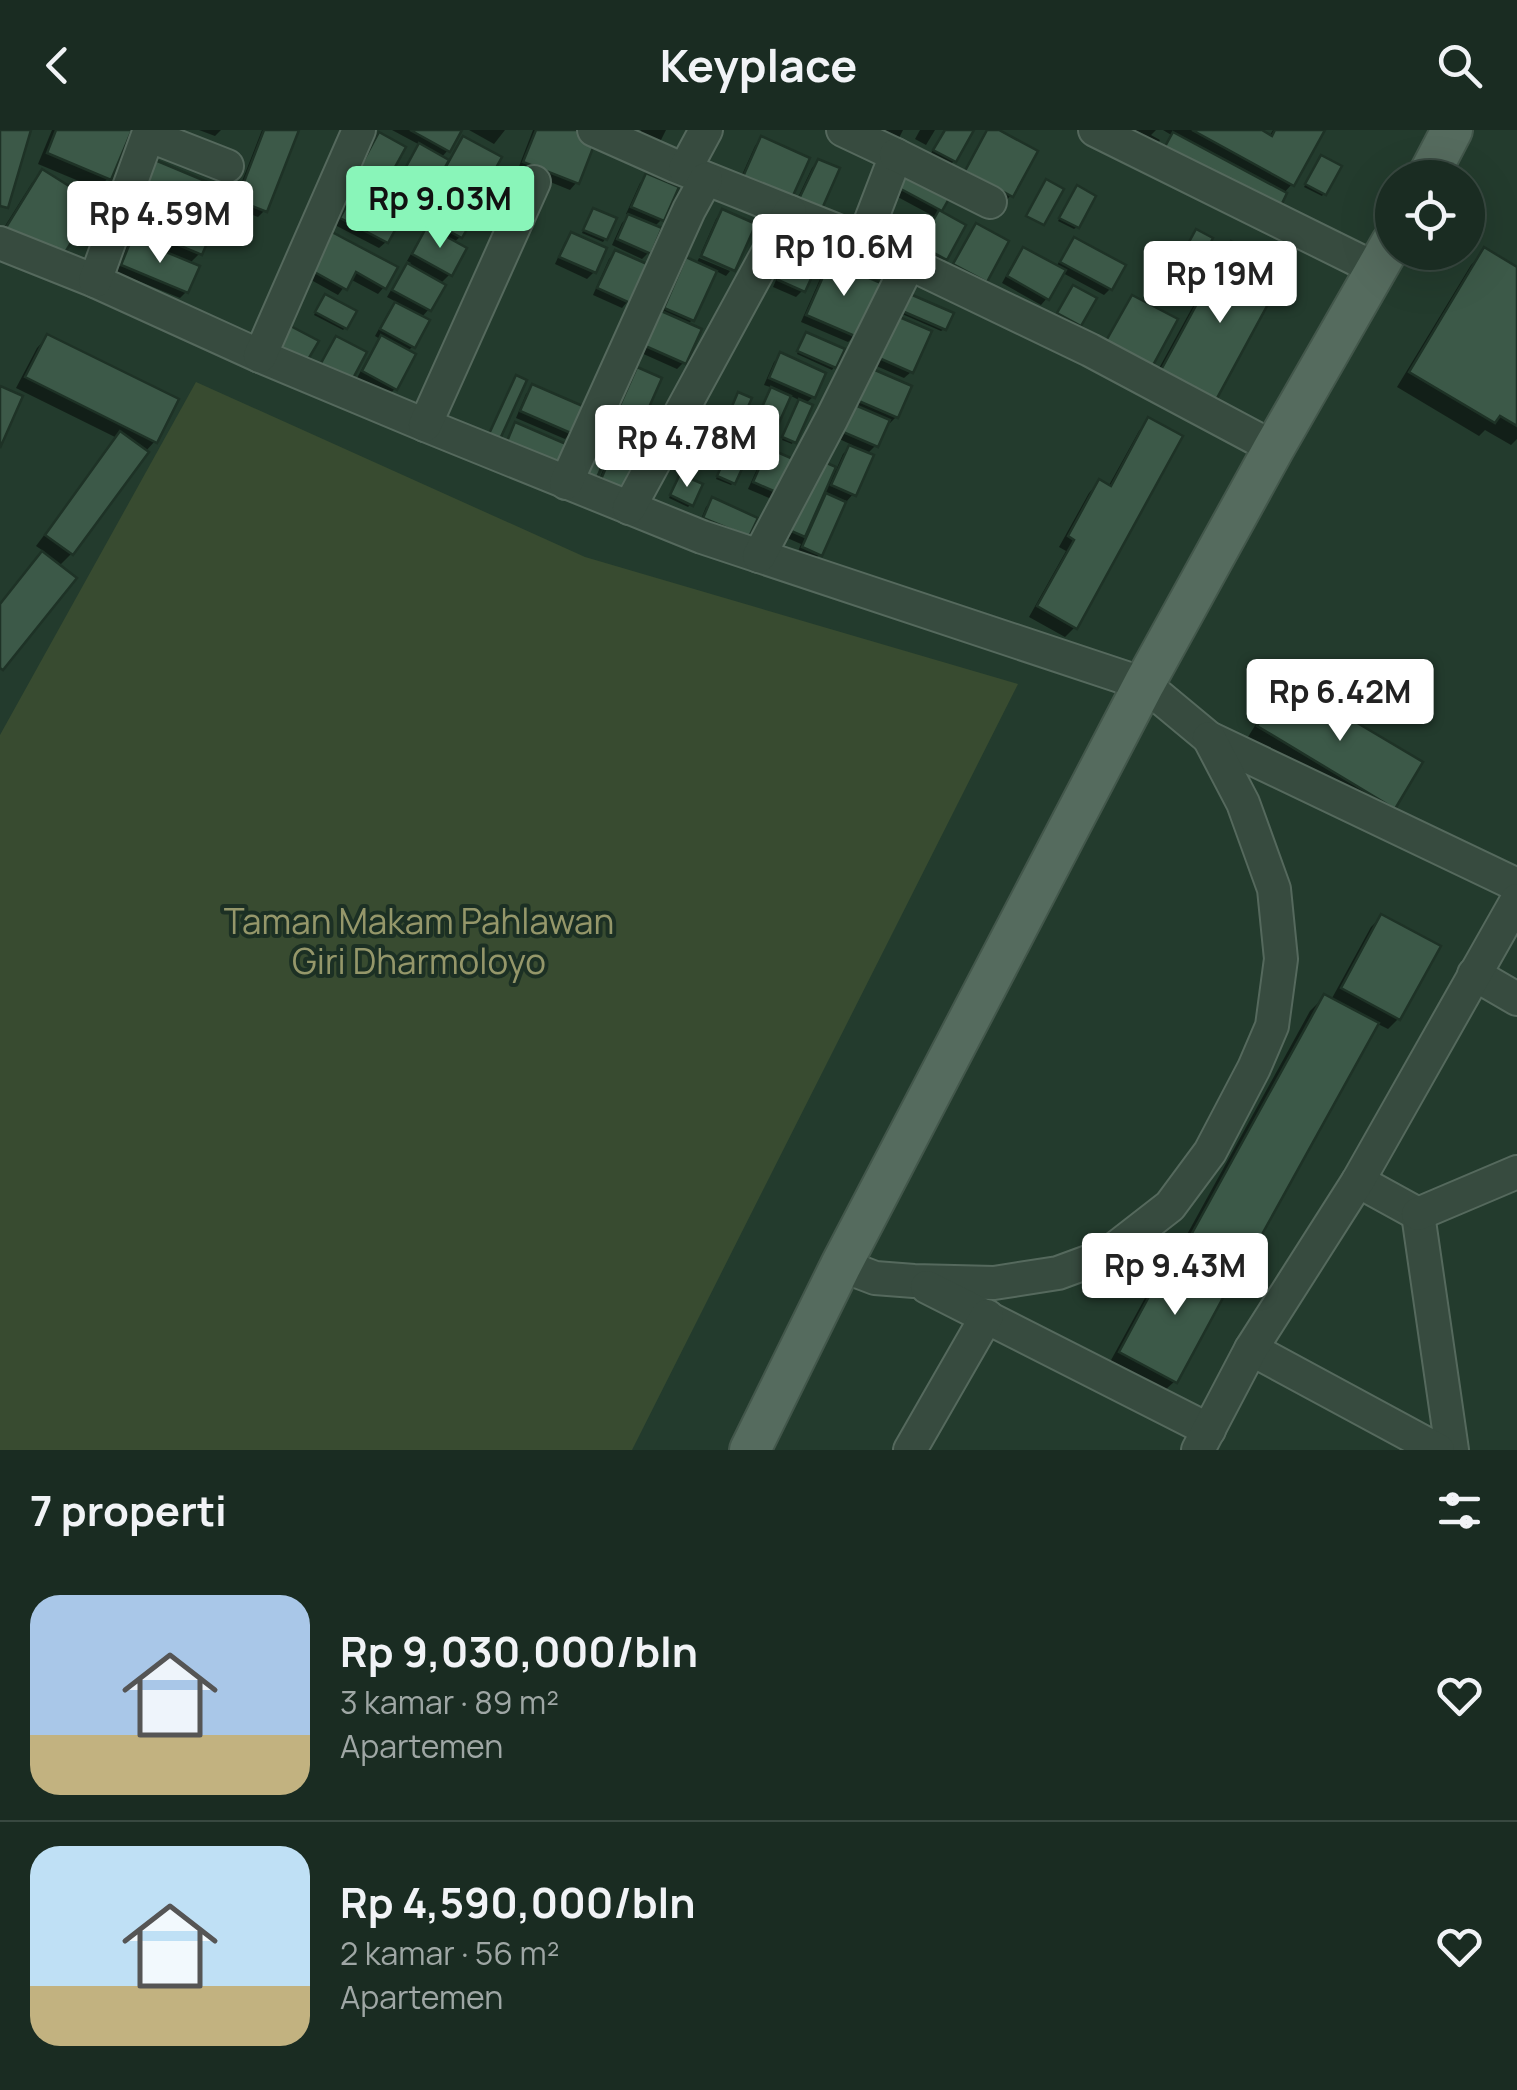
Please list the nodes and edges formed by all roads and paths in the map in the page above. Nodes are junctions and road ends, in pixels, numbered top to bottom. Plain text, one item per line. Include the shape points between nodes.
1 (359, 130) edge
2 (594, 130) edge
3 (706, 130) edge
4 (843, 130) edge
5 (1096, 130) edge
6 (1452, 130) edge
7 (896, 155) junction
8 (1436, 160) edge
9 (228, 166) dead end
10 (696, 174) junction
11 (534, 182) dead end
12 (990, 202) dead end
13 (790, 212) junction
14 (862, 242) junction
15 (0, 243) edge
16 (1375, 252) edge
17 (909, 263) junction
18 (1377, 270) edge
19 (95, 281) junction
20 (260, 356) junction
21 (424, 425) junction
22 (1274, 448) junction
23 (566, 483) junction
24 (629, 508) junction
25 (759, 556) junction
26 (1144, 684) junction
27 (1208, 738) junction
28 (1517, 885) edge
29 (1517, 900) edge
30 (1474, 974) junction
31 (1517, 999) edge
32 (1517, 1172) edge
33 (1358, 1181) junction
34 (1418, 1214) junction
35 (840, 1264) junction
36 (914, 1281) junction
37 (987, 1316) junction
38 (1251, 1349) junction
39 (1203, 1440) edge
40 (750, 1450) edge
41 (910, 1450) edge
42 (1438, 1450) edge
43 (1452, 1450) edge

1 - 20 street
2 - 10 street
3 - 10 street
4 - 7 street
5 - 16 street
6 - 8 main road
7 - 12 street
7 - 14 street
9 - 19 street via 148,135
10 - 13 street
10 - 23 street via 689,210
11 - 21 street
13 - 14 street
13 - 24 street
14 - 17 street
15 - 19 street
17 - 22 street
17 - 25 street
18 - 22 main road
19 - 20 street
20 - 21 street
21 - 23 street
22 - 26 main road
23 - 24 street
24 - 25 street
25 - 26 street
26 - 27 street
26 - 35 main road
27 - 28 street
27 - 36 street via 1243,802 1274,889 1281,959 1272,1026 1210,1152 1170,1206 1107,1255 1058,1274 994,1283
29 - 30 street
30 - 31 street
30 - 33 street
32 - 34 street
33 - 34 street
33 - 38 street
34 - 43 street
35 - 36 street via 875,1278
35 - 40 main road
36 - 37 street
37 - 39 street
37 - 41 street
38 - 39 street
38 - 42 street

